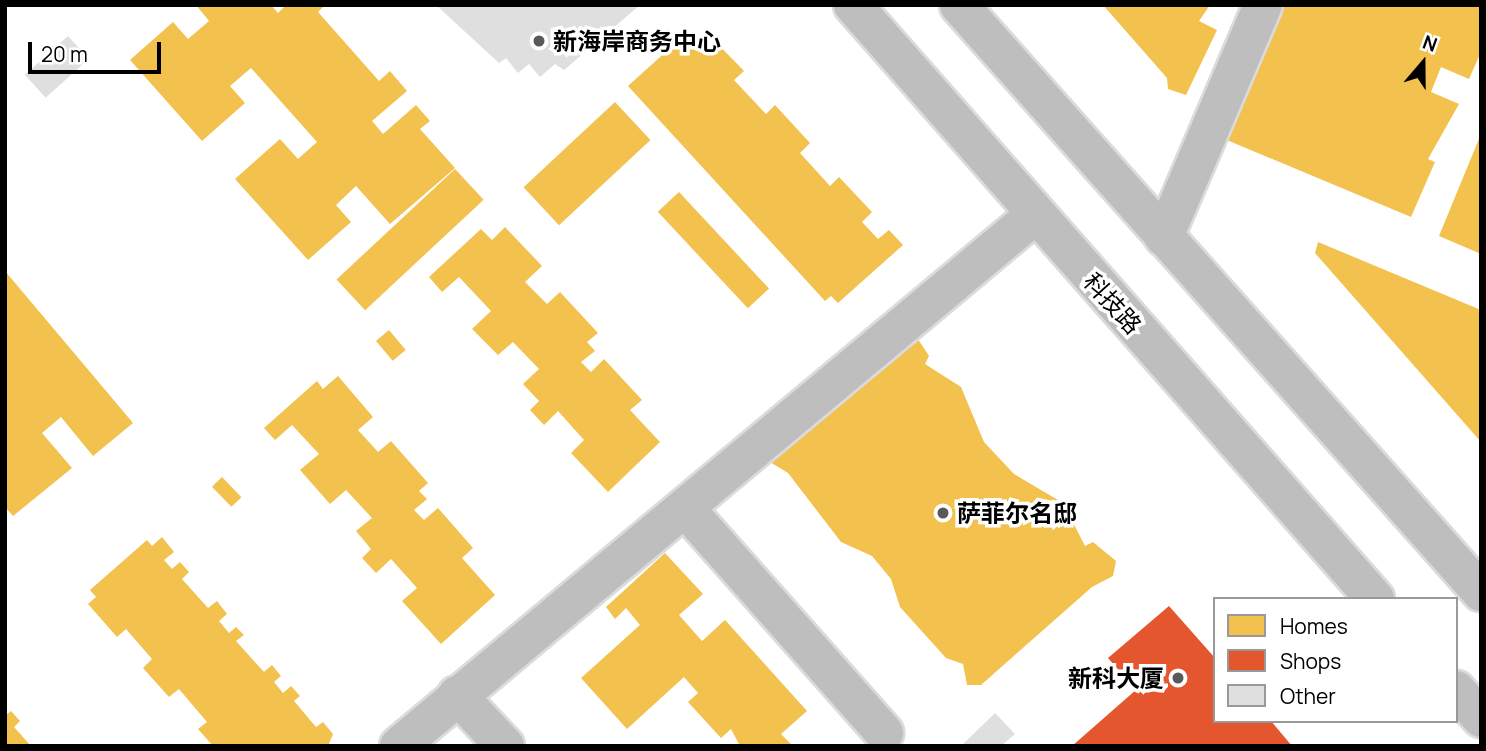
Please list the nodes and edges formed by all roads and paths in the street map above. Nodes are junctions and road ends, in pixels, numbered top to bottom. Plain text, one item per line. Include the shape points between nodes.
1 (853, 5) edge
2 (959, 5) edge
3 (1263, 5) edge
4 (1035, 215) junction
5 (1164, 237) junction
6 (686, 509) junction
7 (1481, 592) edge
8 (1373, 597) edge
9 (1458, 692) edge
10 (457, 695) junction
11 (1481, 718) edge
12 (884, 733) dead end
13 (400, 746) edge
14 (505, 746) edge

1 - 4 main road, 科技路
2 - 5 main road
3 - 5 main road
4 - 6 main road
4 - 8 main road, 科技路
5 - 7 main road
6 - 10 main road
6 - 12 main road
9 - 11 main road
10 - 13 main road
10 - 14 main road

